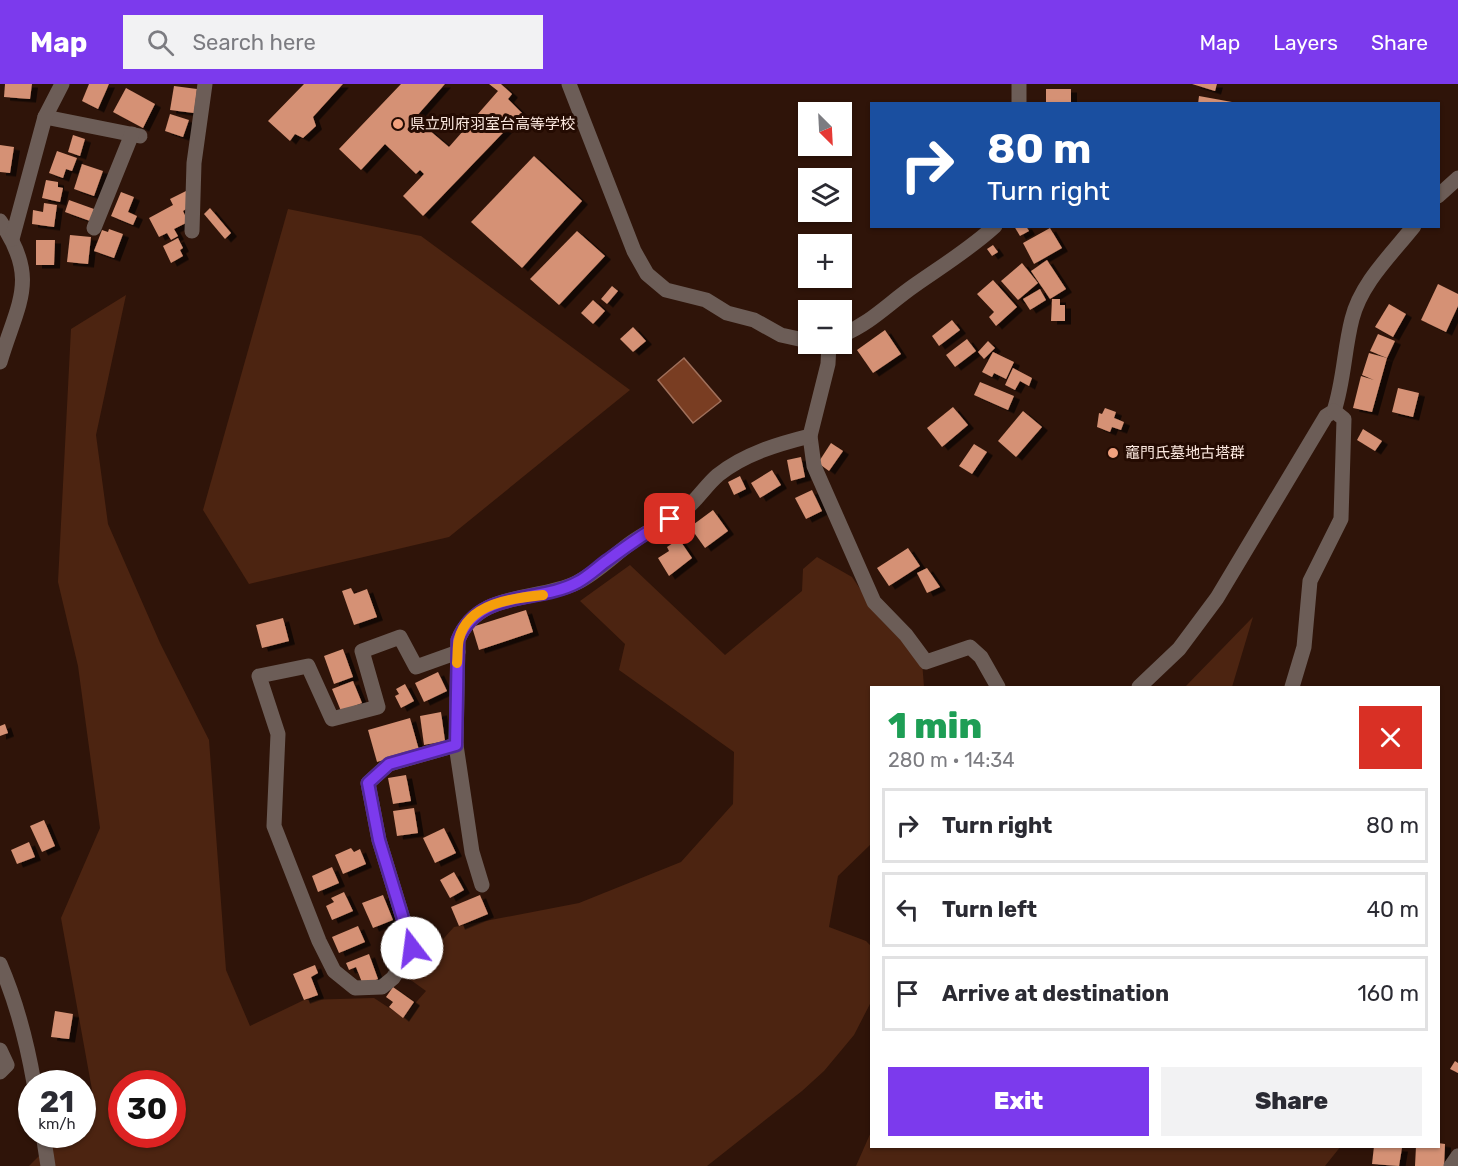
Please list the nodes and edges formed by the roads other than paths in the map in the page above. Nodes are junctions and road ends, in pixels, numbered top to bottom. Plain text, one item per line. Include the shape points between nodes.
1 (62, 84) edge
2 (205, 84) edge
3 (569, 84) edge
4 (1019, 84) edge
5 (1019, 102) edge
6 (45, 117) junction
7 (1458, 178) edge
8 (1440, 194) edge
9 (0, 221) edge
10 (94, 228) dead end
11 (993, 228) edge
12 (1412, 228) edge
13 (192, 231) dead end
14 (12, 239) junction
15 (852, 331) edge
16 (798, 339) edge
17 (828, 354) edge
18 (0, 362) edge
19 (1334, 411) junction
20 (810, 435) junction
21 (458, 652) junction
22 (997, 686) edge
23 (1140, 686) edge
24 (1292, 686) edge
25 (456, 745) junction
26 (482, 885) dead end
27 (1, 970) edge
28 (0, 1050) edge
29 (32, 1070) edge
30 (0, 1072) edge
31 (45, 1148) edge
32 (1458, 1156) edge
33 (48, 1166) edge
34 (1451, 1166) edge

1 - 6 street
2 - 13 street via 194,163
3 - 16 street via 634,251 647,274 666,290 706,300 727,313
4 - 5 street
6 - 10 street via 136,135
6 - 14 street
7 - 8 street
9 - 14 street
11 - 15 street
12 - 19 street via 1368,282 1352,318
14 - 18 street via 20,256 24,287
17 - 20 street
19 - 23 street via 1326,416 1286,479 1217,598 1179,649
19 - 24 street via 1344,419 1341,519 1310,581 1304,647
20 - 21 street via 768,447 718,474 684,510 578,582 547,594 514,597 491,605 463,627
20 - 22 street via 814,466 874,602 927,662 970,647 981,657
21 - 25 street
21 - 25 street via 417,667 400,638 362,651 378,707 332,719 308,666 259,676 278,734 274,826 319,941 334,971 350,986 364,990 382,987 393,978 412,948 379,840 368,783 389,764
25 - 26 street via 472,852
27 - 29 street
28 - 30 street via 7,1065
31 - 33 street
32 - 34 street

